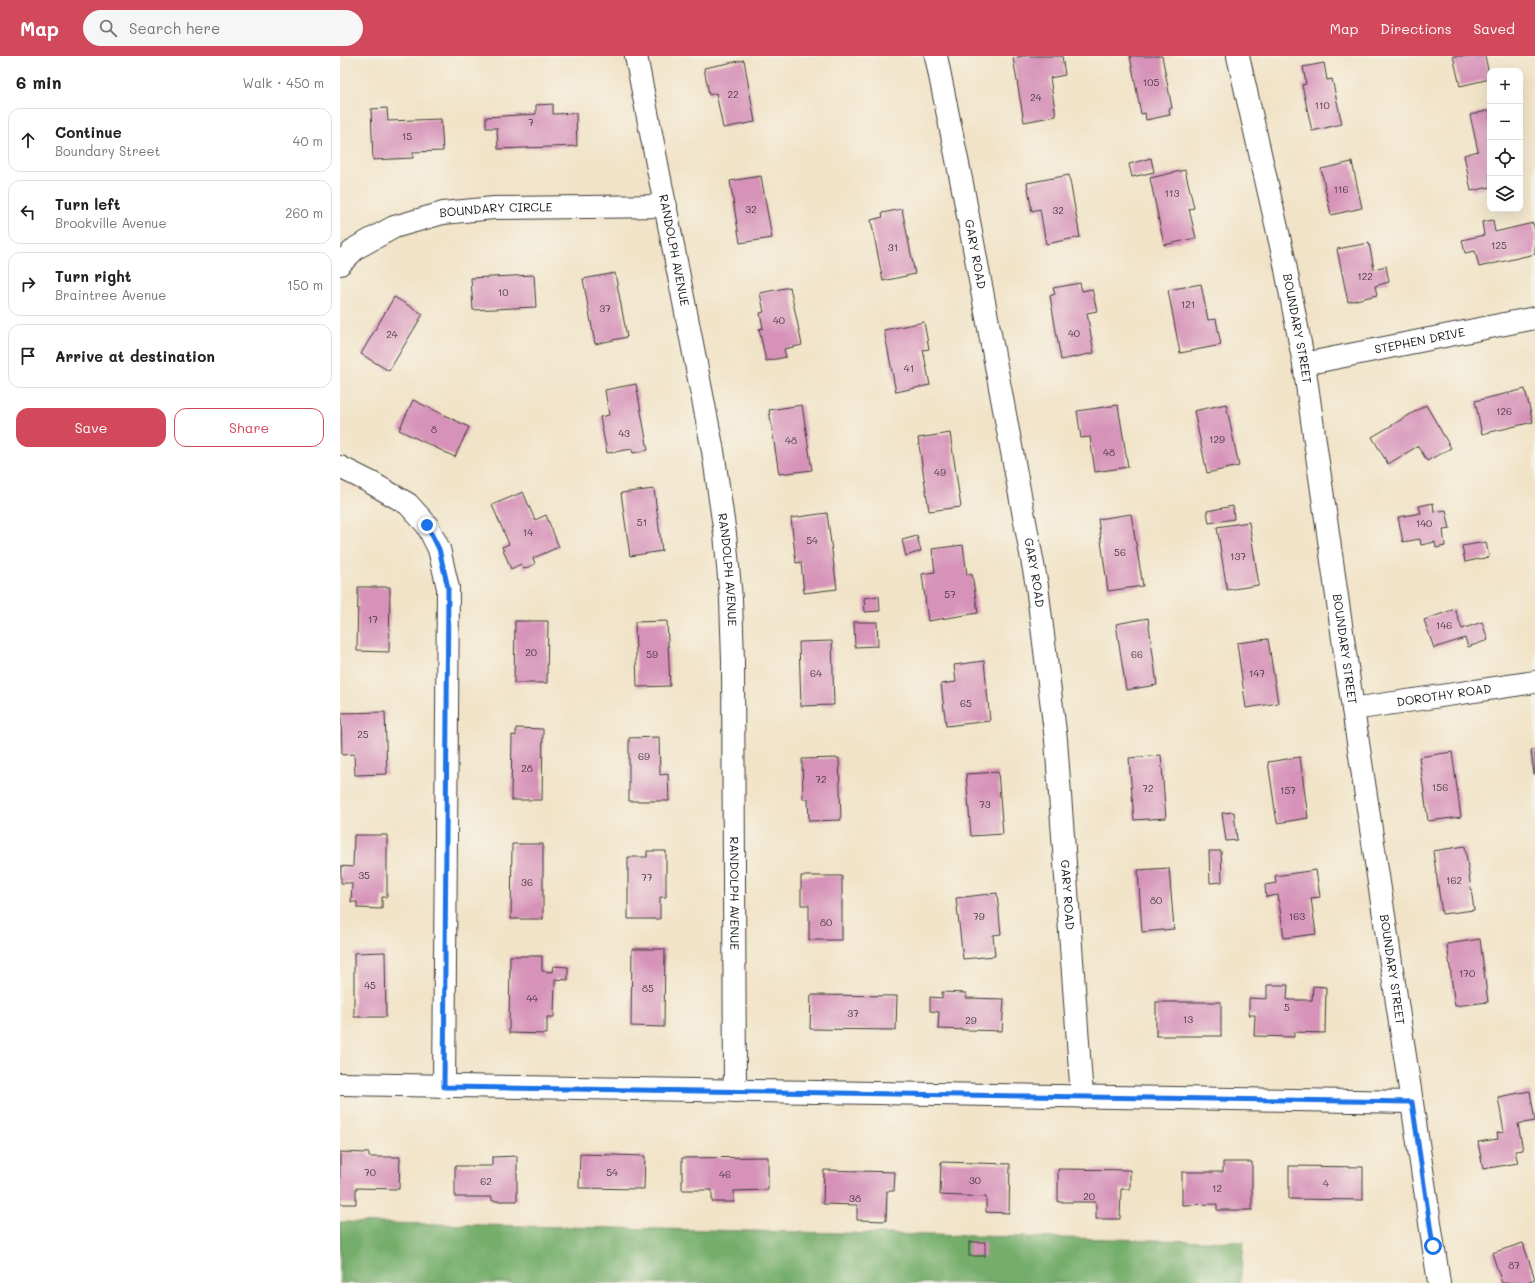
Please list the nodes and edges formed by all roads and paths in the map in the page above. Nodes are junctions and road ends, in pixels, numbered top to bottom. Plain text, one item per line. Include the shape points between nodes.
1 (636, 56) edge
2 (936, 56) edge
3 (1238, 56) edge
4 (666, 206) junction
5 (340, 264) edge
6 (1535, 318) edge
7 (1304, 364) junction
8 (340, 467) edge
9 (1535, 682) edge
10 (1353, 709) junction
11 (340, 1084) edge
12 (444, 1087) junction
13 (735, 1091) junction
14 (1082, 1097) junction
15 (1412, 1102) junction
16 (1439, 1283) edge

1 - 4 street, RANDOLPH AVENUE
2 - 14 street, GARY ROAD via 1037,586 1056,740
3 - 7 street, BOUNDARY STREET via 1284,259
4 - 5 street, BOUNDARY CIRCLE via 494,208 443,213 394,227 356,248
4 - 13 street, RANDOLPH AVENUE via 713,450 731,599
6 - 7 street, STEPHEN DRIVE
7 - 10 street, BOUNDARY STREET
8 - 12 street via 408,504 427,525 439,549 448,588
9 - 10 street, DOROTHY ROAD
10 - 15 street, BOUNDARY STREET
11 - 12 street
12 - 13 street
13 - 14 street
14 - 15 street
15 - 16 street, BOUNDARY STREET

